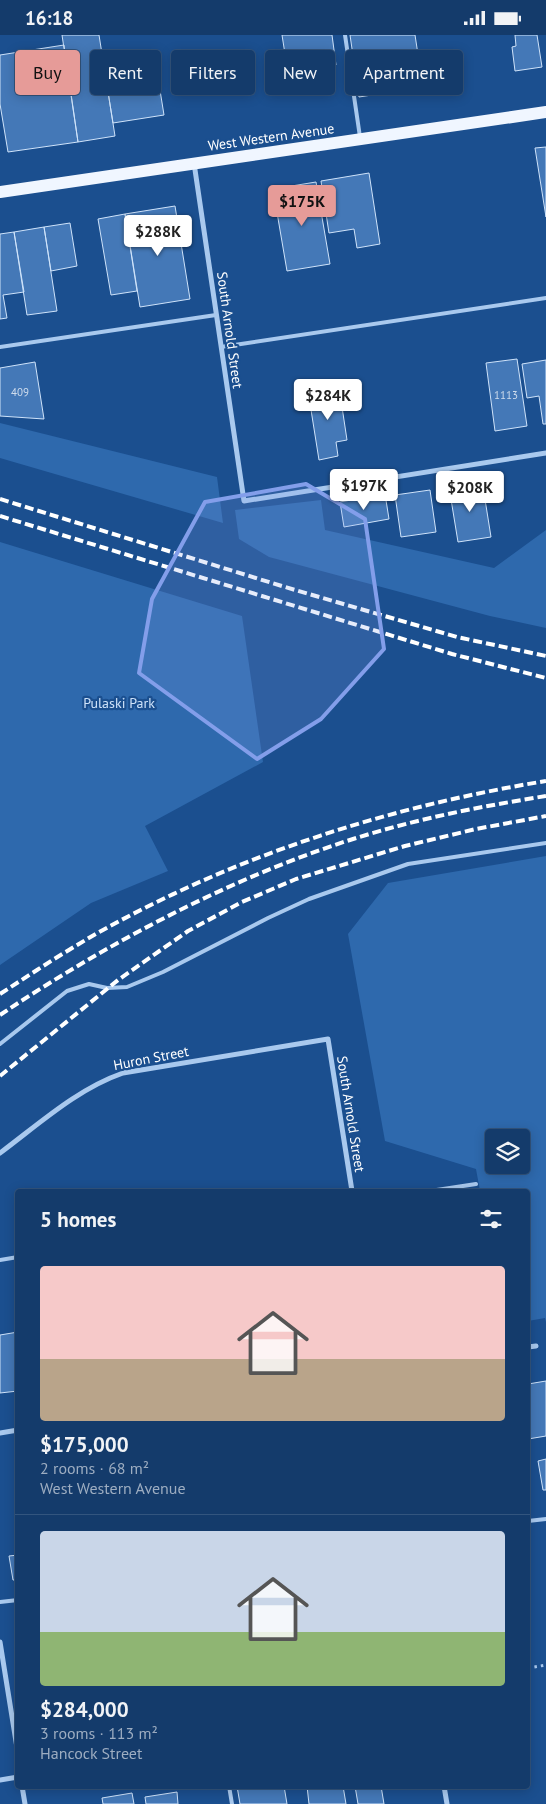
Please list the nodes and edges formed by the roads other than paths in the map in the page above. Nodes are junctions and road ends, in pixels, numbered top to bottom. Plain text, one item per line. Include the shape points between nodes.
1 (345, 35) edge
2 (546, 112) edge
3 (361, 139) junction
4 (194, 163) junction
5 (0, 192) edge
6 (546, 298) edge
7 (216, 315) junction
8 (0, 347) edge
9 (221, 347) junction
10 (546, 453) edge
11 (546, 843) edge
12 (328, 1039) joint
13 (0, 1044) edge
14 (0, 1153) edge
15 (476, 1184) dead end
16 (352, 1189) edge
17 (443, 1189) edge
18 (15, 1258) edge
19 (0, 1260) edge
20 (536, 1346) dead end
21 (530, 1347) edge
22 (15, 1430) edge
23 (0, 1433) edge
24 (546, 1519) edge
25 (530, 1521) edge
26 (15, 1600) edge
27 (0, 1602) edge
28 (0, 1642) edge
29 (15, 1735) edge
30 (15, 1778) edge
31 (0, 1780) edge
32 (22, 1789) edge
33 (230, 1789) edge
34 (444, 1789) edge
35 (25, 1804) edge
36 (232, 1804) edge
37 (447, 1804) edge

1 - 3 lane
2 - 3 main road, West Western Avenue
3 - 4 main road, West Western Avenue
4 - 5 main road, West Western Avenue
4 - 7 street, South Arnold Street
6 - 9 lane
7 - 8 lane
7 - 9 street, South Arnold Street
9 - 10 street, South Arnold Street via 244,501
11 - 13 lane via 408,864 309,899 163,972 126,987 107,988 89,984 67,991
12 - 14 street, Huron Street via 123,1073 86,1089
12 - 16 street, South Arnold Street
15 - 17 lane
18 - 19 lane
20 - 21 street
22 - 23 street
24 - 25 lane
26 - 27 lane
28 - 29 street
30 - 31 street
32 - 35 street
33 - 36 lane
34 - 37 street

